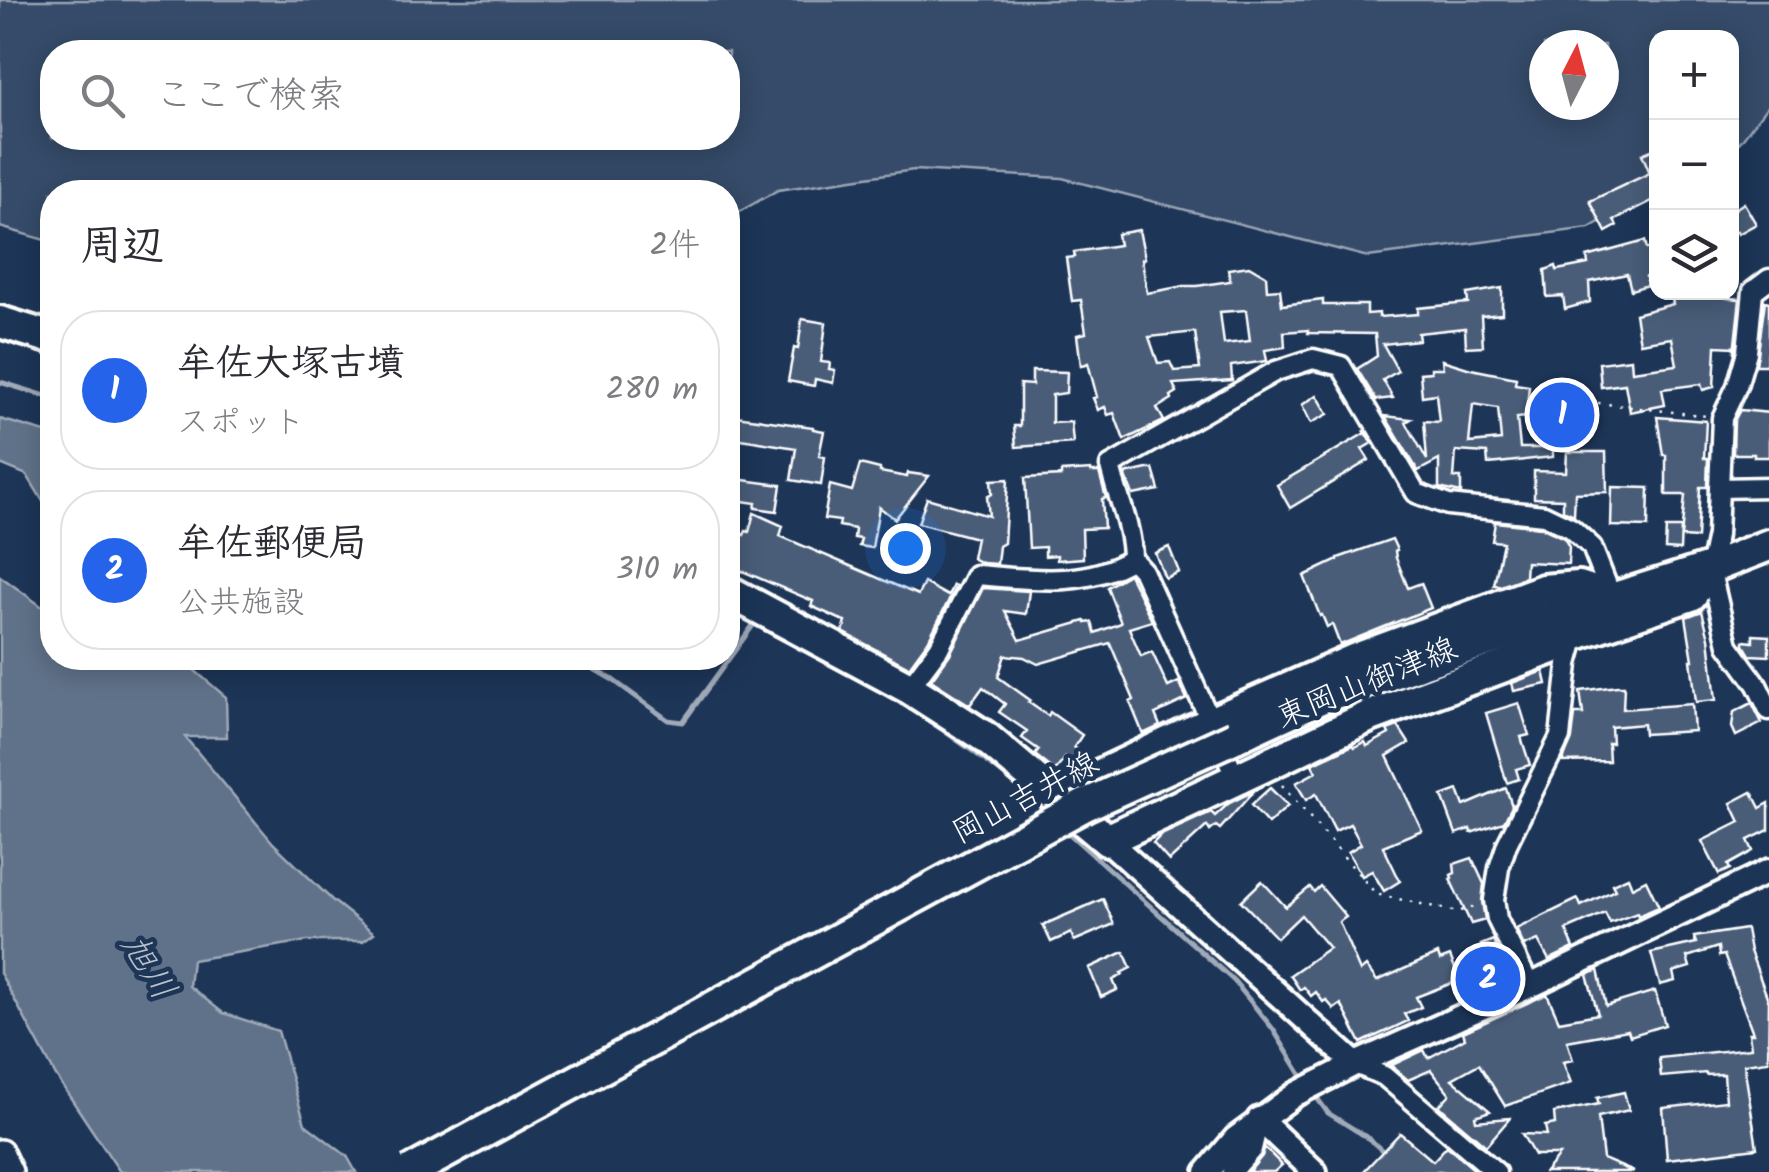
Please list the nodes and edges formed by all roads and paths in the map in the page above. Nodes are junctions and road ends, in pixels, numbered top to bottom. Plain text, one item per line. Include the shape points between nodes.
1 (1769, 279) edge
2 (0, 322) edge
3 (40, 334) edge
4 (1598, 403) dead end
5 (1722, 418) junction
6 (1769, 487) edge
7 (1719, 488) junction
8 (1769, 545) edge
9 (1769, 554) edge
10 (1132, 559) junction
11 (1710, 568) junction
12 (740, 597) edge
13 (1612, 598) junction
14 (1572, 623) junction
15 (908, 688) junction
16 (1769, 710) edge
17 (1222, 730) junction
18 (1265, 765) junction
19 (1236, 778) junction
20 (1056, 796) junction
21 (1107, 840) junction
22 (1769, 872) edge
23 (1494, 900) junction
24 (1530, 986) junction
25 (1346, 1068) junction
26 (1259, 1119) junction
27 (0, 1153) edge
28 (9, 1172) edge
29 (410, 1172) edge
30 (1207, 1172) edge
31 (1232, 1172) edge
32 (1316, 1172) edge
33 (1496, 1172) edge

1 - 5 street via 1753,291 1747,352
2 - 3 main road
4 - 5 path
5 - 7 street
6 - 7 street
7 - 11 street
8 - 11 main road, 岡山吉井線
9 - 11 main road, 岡山吉井線
10 - 13 street via 1110,466 1276,371 1313,359 1341,366 1416,493 1448,505 1544,515 1571,528 1592,547
10 - 15 street via 1113,570 1053,581 976,575 939,648
10 - 17 street
11 - 13 main road, 岡山吉井線
11 - 14 main road, 東岡山御津線 via 1691,595
11 - 16 street via 1728,645
12 - 15 main road
13 - 14 main road, 岡山吉井線
13 - 17 main road, 東岡山御津線 via 1578,588 1544,590 1356,659
14 - 17 main road, 岡山吉井線
14 - 18 main road, 東岡山御津線 via 1555,647 1368,717
14 - 23 street via 1560,737 1507,844
15 - 20 main road via 985,737
17 - 19 street
17 - 20 main road, 東岡山御津線
17 - 29 main road, 岡山吉井線, bridge
18 - 19 main road, 東岡山御津線
18 - 23 path via 1376,894 1458,912
19 - 21 main road, 東岡山御津線
20 - 21 main road
21 - 25 street
22 - 24 street
23 - 24 street
24 - 25 street
25 - 26 street
25 - 33 street via 1384,1076
26 - 30 street
26 - 31 street via 1252,1148
26 - 32 street
27 - 28 main road

